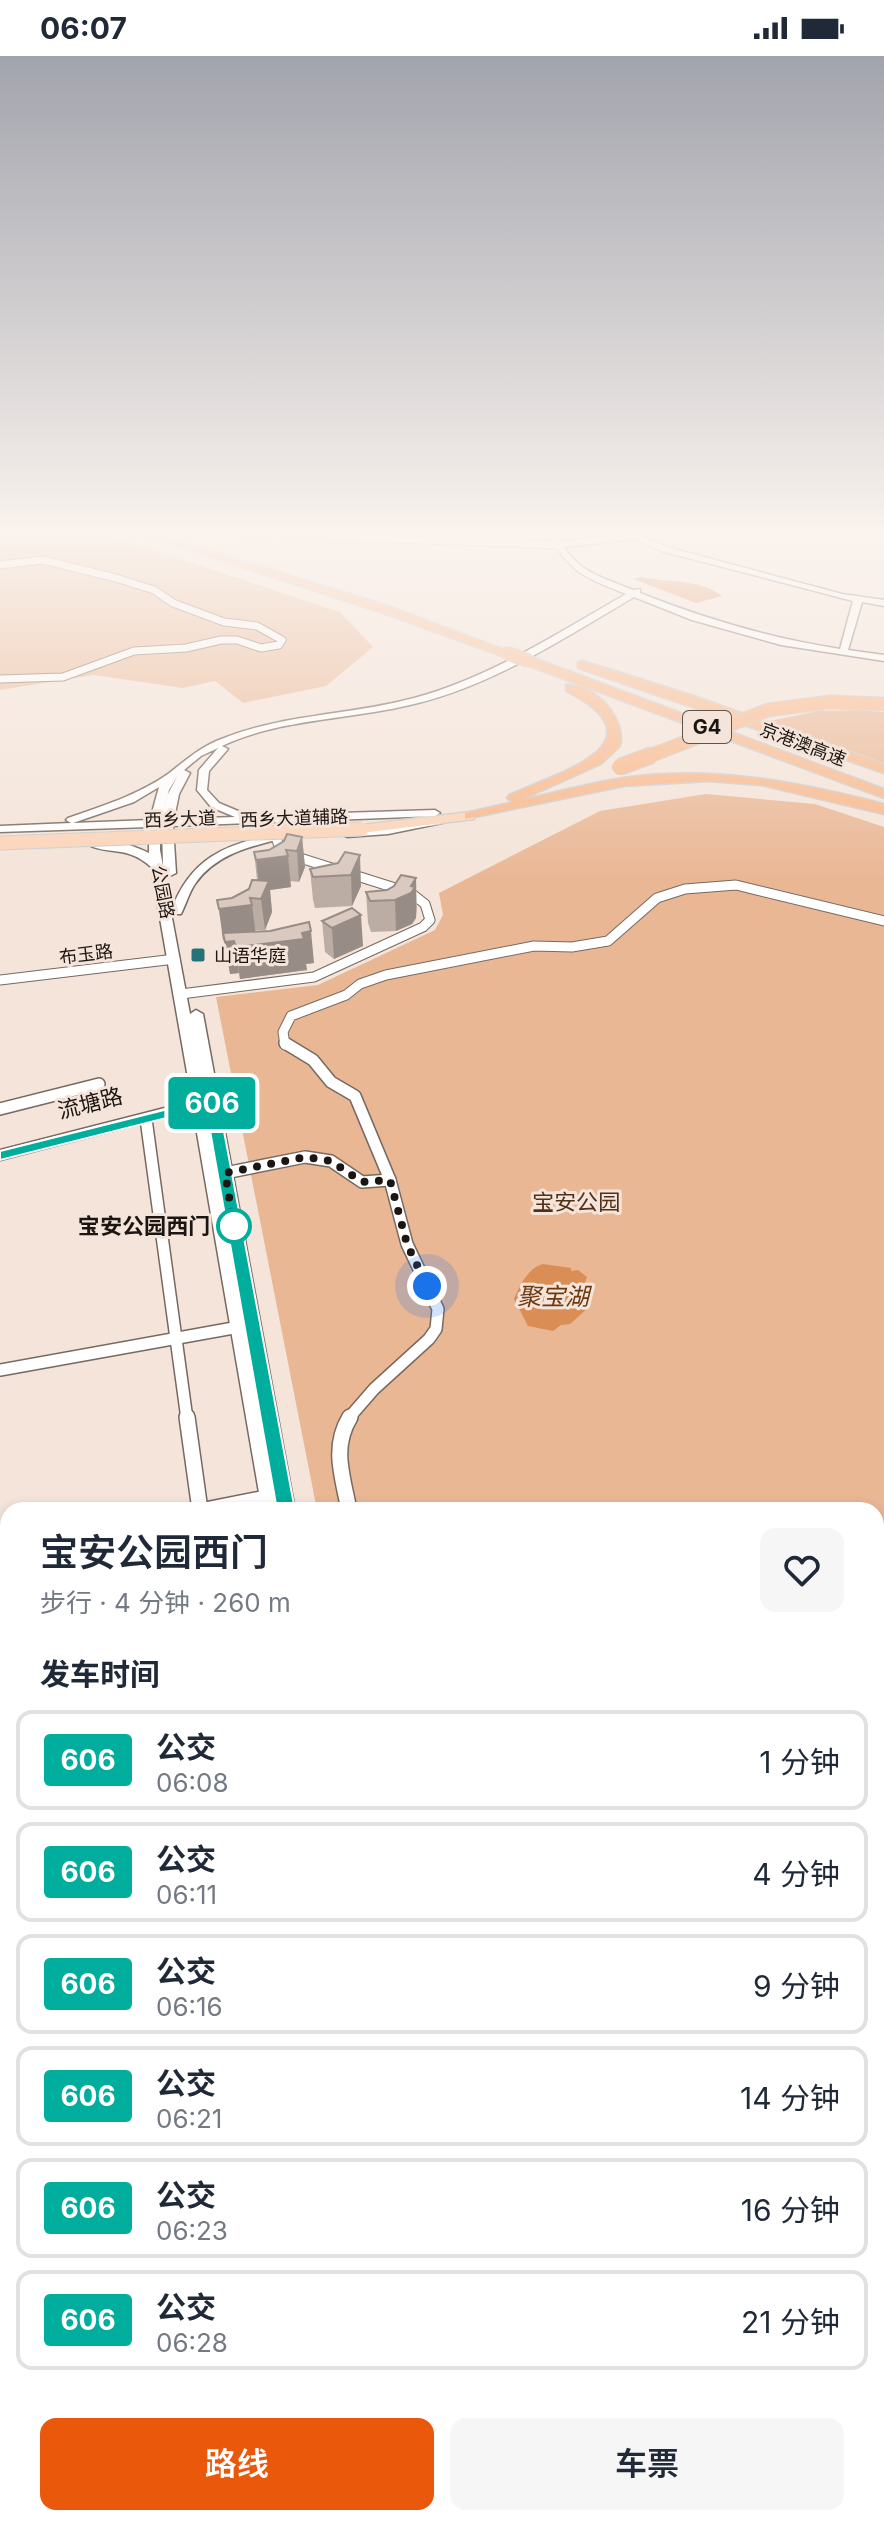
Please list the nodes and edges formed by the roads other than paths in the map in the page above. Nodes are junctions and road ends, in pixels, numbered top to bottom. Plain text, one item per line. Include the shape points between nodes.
1 (181, 648) edge
2 (503, 648) edge
3 (504, 648) edge
4 (537, 648) edge
5 (544, 648) edge
6 (824, 648) edge
7 (828, 648) edge
8 (845, 648) edge
9 (511, 651) junction
10 (844, 652) junction
11 (884, 656) edge
12 (532, 659) junction
13 (0, 679) edge
14 (884, 706) edge
15 (223, 749) junction
16 (884, 769) edge
17 (624, 770) junction
18 (172, 775) junction
19 (884, 786) edge
20 (884, 794) edge
21 (514, 798) junction
22 (545, 800) junction
23 (884, 809) edge
24 (467, 812) junction
25 (439, 816) junction
26 (275, 820) junction
27 (243, 821) junction
28 (163, 823) junction
29 (80, 826) junction
30 (362, 826) junction
31 (35, 827) junction
32 (0, 829) edge
33 (0, 836) edge
34 (276, 837) junction
35 (237, 839) junction
36 (160, 842) junction
37 (88, 844) junction
38 (0, 845) edge
39 (159, 868) junction
40 (177, 911) junction
41 (884, 921) edge
42 (175, 959) junction
43 (0, 980) edge
44 (186, 993) junction
45 (99, 1084) dead end
46 (204, 1101) junction
47 (0, 1109) edge
48 (146, 1119) junction
49 (0, 1148) edge
50 (0, 1155) edge
51 (225, 1173) junction
52 (390, 1180) junction
53 (239, 1327) junction
54 (176, 1338) junction
55 (0, 1370) edge
56 (201, 1502) edge
57 (278, 1502) edge
58 (278, 1502) edge
59 (348, 1502) edge

1 - 13 street via 134,651 63,677
2 - 9 highway
3 - 9 highway
4 - 18 main road, 公园路 via 454,689 403,705 252,733 205,752
5 - 15 main road, 公园路 via 453,695 400,710 276,731
6 - 10 main road
7 - 10 main road
8 - 10 main road
9 - 12 highway
9 - 12 highway, G4
10 - 11 main road
12 - 16 highway via 689,699
12 - 19 highway, 京港澳高速 / G4
12 - 20 highway, 京港澳高速 / G4
12 - 21 highway via 552,679 598,703 612,719 615,737 594,763
14 - 17 highway, bridge via 825,706 774,714
15 - 26 main road via 202,774 205,795 225,810
15 - 28 main road, 公园路 via 181,777
17 - 21 highway
17 - 22 highway
18 - 28 main road, 公园路 via 163,790
18 - 31 main road via 107,810
21 - 24 highway
22 - 23 highway via 624,782 708,777 800,788
22 - 24 highway
24 - 25 main road
25 - 26 main road, 西乡大道辅路
25 - 30 main road
25 - 34 main road, 西乡大道辅路 via 388,831
26 - 27 main road, 西乡大道辅路
27 - 28 main road, 西乡大道辅路
27 - 35 main road via 224,828 225,835
28 - 29 main road, 西乡大道辅路
28 - 36 main road, 公园路
29 - 31 main road, 西乡大道辅路
29 - 37 main road via 94,834
30 - 33 main road, 西乡大道
30 - 38 main road, 西乡大道, bridge
31 - 32 main road, 西乡大道辅路
34 - 35 main road, 西乡大道辅路
34 - 40 main road via 230,849 206,864 187,886
34 - 44 street via 281,852 411,893 425,901 430,920 314,977
35 - 36 main road, 西乡大道辅路
36 - 37 main road, 西乡大道辅路
36 - 39 main road, 公园路
36 - 40 main road, 公园路
37 - 38 main road, 西乡大道辅路
37 - 39 main road via 131,849
39 - 42 main road, 公园路
40 - 44 main road, 公园路
41 - 52 street via 745,887 699,887 657,898 608,941 534,946 386,975 291,1016 283,1032 285,1045 313,1060 331,1082 355,1096
42 - 43 street, 布玉路
42 - 44 main road, 公园路
44 - 46 main road, 公园路
45 - 47 street
46 - 48 main road, 流塘路
46 - 49 main road, 流塘路
46 - 51 main road, 公园路
46 - 53 main road, 公园路
48 - 50 main road, 流塘路
48 - 54 street
51 - 52 street via 305,1157 331,1161 362,1182
51 - 57 main road, 公园路
52 - 59 street via 407,1244 438,1318 429,1339 373,1390 340,1432
53 - 54 street
53 - 58 main road, 公园路
54 - 55 street
54 - 56 street

